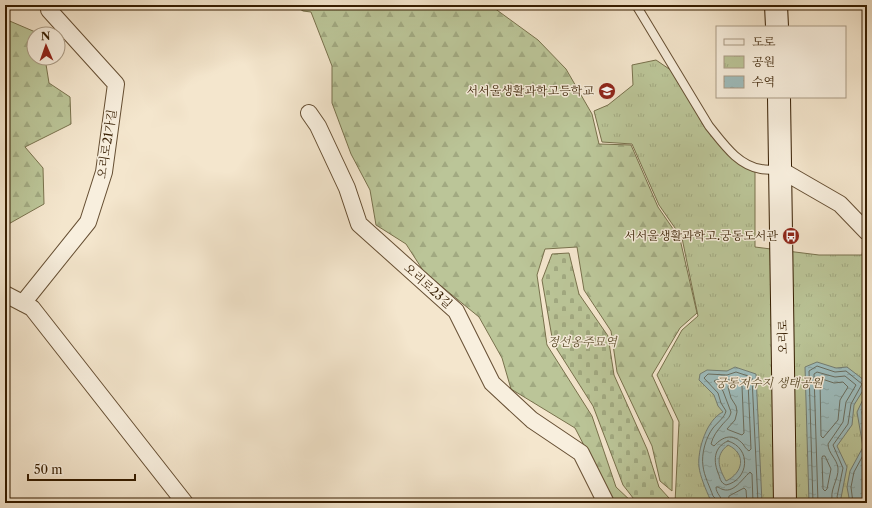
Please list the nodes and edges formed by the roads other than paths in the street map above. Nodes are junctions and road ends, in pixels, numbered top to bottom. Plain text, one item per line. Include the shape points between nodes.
1 (636, 5) edge
2 (776, 5) edge
3 (49, 10) dead end
4 (777, 26) edge
5 (779, 98) edge
6 (309, 113) dead end
7 (781, 170) junction
8 (867, 232) edge
9 (5, 294) edge
10 (23, 303) junction
11 (185, 503) edge
12 (606, 503) edge
13 (785, 503) edge

1 - 7 lane via 718,137 739,160 760,169
2 - 4 main road
3 - 10 street, 오리로21가길 via 116,84 104,172 88,222
5 - 7 main road, 오리로
6 - 12 street, 오리로23길 via 318,126 347,188 359,224 456,311 492,383 532,420 581,453
7 - 8 street via 840,204
7 - 13 main road, 오리로
9 - 10 street
10 - 11 street via 32,308

